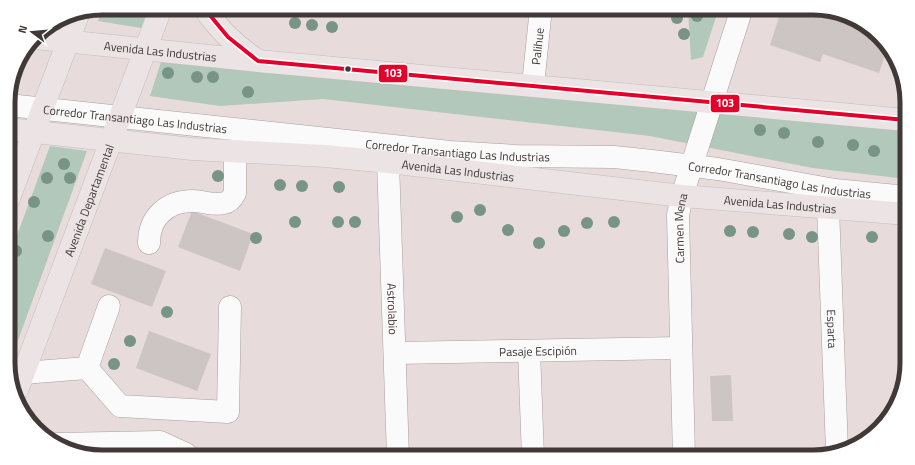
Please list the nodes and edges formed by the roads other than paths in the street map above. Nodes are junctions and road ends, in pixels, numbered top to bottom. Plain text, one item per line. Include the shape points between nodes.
1 (158, 15) edge
2 (209, 15) edge
3 (540, 15) edge
4 (740, 15) edge
5 (76, 19) edge
6 (52, 40) edge
7 (69, 41) junction
8 (145, 49) junction
9 (258, 61) junction
10 (533, 85) junction
11 (15, 97) edge
12 (711, 101) junction
13 (45, 104) junction
14 (15, 105) edge
15 (122, 112) junction
16 (900, 119) edge
17 (15, 130) edge
18 (35, 131) junction
19 (111, 141) junction
20 (236, 151) junction
21 (693, 160) junction
22 (388, 162) junction
23 (15, 183) edge
24 (900, 187) edge
25 (682, 196) junction
26 (900, 196) edge
27 (828, 207) junction
28 (900, 213) edge
29 (149, 243) dead end
30 (109, 306) dead end
31 (230, 307) dead end
32 (681, 348) junction
33 (529, 351) junction
34 (395, 353) junction
35 (87, 368) junction
36 (20, 383) edge
37 (71, 444) edge
38 (837, 446) edge
39 (177, 450) edge
40 (398, 450) edge
41 (534, 450) edge
42 (684, 450) edge

1 - 8 main road, Avenida Departamental
2 - 9 main road via 230,40
3 - 10 street, Palihue
4 - 12 street, Carmen Mena
5 - 7 main road
6 - 7 main road, Avenida Las Industrias
7 - 8 main road, Avenida Las Industrias
7 - 13 main road
8 - 9 main road, Avenida Las Industrias
8 - 15 main road, Avenida Departamental
9 - 10 main road, Avenida Las Industrias
10 - 12 main road, Avenida Las Industrias
11 - 13 street, Corredor Transantiago Las Industrias
12 - 16 main road, Avenida Las Industrias
12 - 21 street, Carmen Mena
13 - 14 street, Corredor Transantiago Las Industrias
13 - 15 street, Corredor Transantiago Las Industrias
13 - 18 main road
15 - 19 main road, Avenida Departamental
15 - 21 street, Corredor Transantiago Las Industrias via 450,152
17 - 18 main road, Avenida Las Industrias
18 - 19 main road, Avenida Las Industrias
18 - 23 main road
19 - 20 main road, Avenida Las Industrias
19 - 36 main road, Avenida Departamental
20 - 22 main road, Avenida Las Industrias
20 - 29 street via 235,193 232,198 224,203 194,201 175,204 153,221
21 - 24 street, Corredor Transantiago Las Industrias
21 - 25 street, Carmen Mena
21 - 26 street, Corredor Transantiago Las Industrias via 835,190
22 - 25 main road, Avenida Las Industrias
22 - 34 street, Astrolabio
25 - 27 main road, Avenida Las Industrias
25 - 32 street, Carmen Mena via 678,215
27 - 28 main road, Avenida Las Industrias
27 - 38 street, Esparta
30 - 35 street
31 - 35 street via 228,412 120,406
32 - 33 street, Pasaje Escipión
32 - 42 street, Carmen Mena
33 - 34 street, Pasaje Escipión
33 - 41 street
34 - 40 street, Astrolabio
35 - 36 street
37 - 39 street via 160,442

